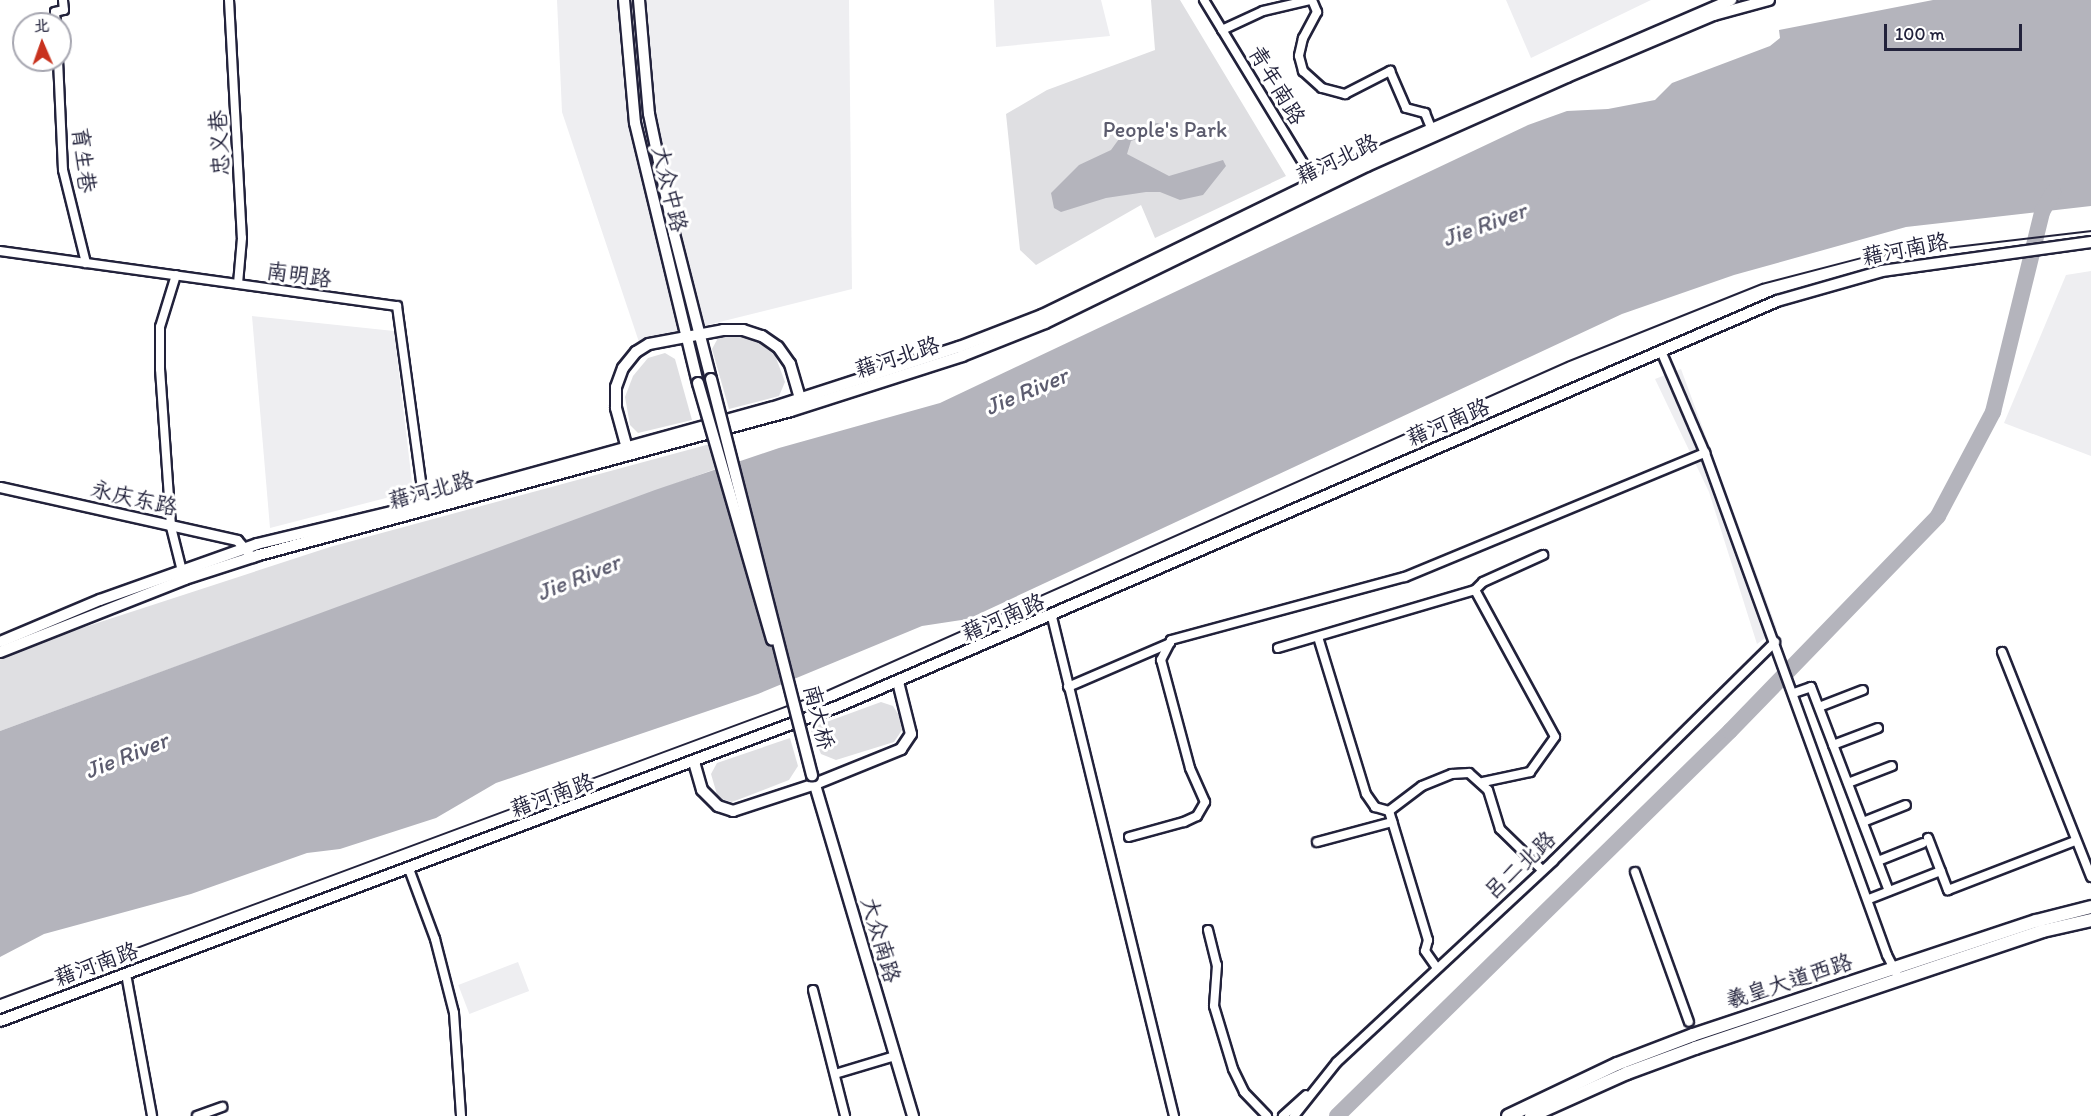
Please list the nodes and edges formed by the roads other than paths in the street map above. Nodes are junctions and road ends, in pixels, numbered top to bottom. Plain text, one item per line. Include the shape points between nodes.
1 (63, 0) edge
2 (230, 0) edge
3 (624, 0) edge
4 (639, 0) edge
5 (1204, 0) edge
6 (1311, 0) edge
7 (1731, 0) edge
8 (1769, 0) edge
9 (55, 12) edge
10 (1222, 30) junction
11 (59, 72) edge
12 (1431, 128) junction
13 (1317, 185) junction
14 (2091, 242) edge
15 (0, 251) edge
16 (86, 263) junction
17 (176, 275) junction
18 (238, 284) junction
19 (699, 334) junction
20 (685, 337) junction
21 (1661, 351) junction
22 (711, 379) joint
23 (698, 383) joint
24 (801, 404) junction
25 (628, 452) junction
26 (1705, 453) junction
27 (0, 487) edge
28 (424, 504) junction
29 (171, 527) junction
30 (250, 552) junction
31 (1543, 555) dead end
32 (183, 575) junction
33 (1475, 591) junction
34 (1052, 617) junction
35 (1318, 637) junction
36 (0, 642) edge
37 (1170, 643) junction
38 (1776, 646) junction
39 (1278, 648) dead end
40 (0, 652) edge
41 (2002, 652) dead end
42 (898, 682) junction
43 (1068, 687) junction
44 (1863, 690) dead end
45 (1794, 693) junction
46 (1819, 707) junction
47 (1878, 728) dead end
48 (1833, 745) junction
49 (694, 762) junction
50 (1892, 766) dead end
51 (814, 780) junction
52 (1483, 782) junction
53 (1848, 783) junction
54 (1906, 805) dead end
55 (1389, 811) junction
56 (1392, 822) junction
57 (1863, 822) junction
58 (1130, 837) dead end
59 (2075, 841) junction
60 (1317, 842) dead end
61 (1878, 861) junction
62 (409, 868) junction
63 (1542, 870) junction
64 (1941, 871) junction
65 (1635, 872) dead end
66 (2091, 877) edge
67 (1889, 891) junction
68 (1869, 898) junction
69 (2091, 907) edge
70 (2091, 920) edge
71 (1208, 930) dead end
72 (1436, 967) junction
73 (126, 974) junction
74 (1897, 974) junction
75 (813, 990) dead end
76 (0, 1021) edge
77 (1689, 1022) dead end
78 (895, 1056) junction
79 (834, 1074) junction
80 (1310, 1092) junction
81 (222, 1107) dead end
82 (152, 1116) edge
83 (197, 1116) edge
84 (461, 1116) edge
85 (845, 1116) edge
86 (913, 1116) edge
87 (1174, 1116) edge
88 (1268, 1116) edge
89 (1282, 1116) edge
90 (1294, 1116) edge
91 (1508, 1116) edge
92 (1531, 1116) edge

1 - 9 street via 64,10
2 - 18 street, 忠义巷 via 243,237
3 - 20 main road, 大众中路 via 635,123
4 - 19 main road, 大众中路 via 649,114
5 - 10 street, 青年南路
6 - 10 street via 1263,11
6 - 12 street via 1317,12 1302,38 1299,56 1303,71 1322,88 1345,94 1390,71 1406,108 1425,113
7 - 12 main road, 藉河北路
8 - 13 main road, 藉河北路 via 1714,15
10 - 13 street, 青年南路
11 - 16 street, 育生巷 via 63,170
12 - 13 main road, 藉河北路
13 - 24 main road, 藉河北路 via 1042,315
14 - 21 main road, 藉河南路 via 1882,271 1798,295
15 - 16 street, 南明路
16 - 17 street, 南明路
17 - 18 street, 南明路
17 - 29 street via 160,327
18 - 28 street, 南明路 via 397,306
19 - 20 main road
19 - 22 main road, 大众中路
19 - 24 main road via 743,330 762,336 778,347 790,364
20 - 23 main road, 大众中路
20 - 25 main road via 649,344 623,368 616,387 616,408
21 - 26 street
21 - 34 main road, 藉河南路
22 - 51 main road, 南大桥, bridge
23 - 51 main road, 南大桥, bridge
24 - 25 main road, 藉河北路
25 - 28 main road, 藉河北路
25 - 30 main road, 藉河北路
26 - 37 street via 1405,577
26 - 38 street
27 - 29 street, 永庆东路
28 - 30 main road, 藉河北路
29 - 30 street, 永庆东路 via 237,540
29 - 32 street
30 - 32 main road, 藉河北路
31 - 33 street via 1483,582
32 - 36 main road, 藉河北路
32 - 40 main road, 藉河北路
33 - 35 street
33 - 52 street via 1555,737 1530,772
34 - 42 main road, 藉河南路
34 - 43 street
35 - 39 street
35 - 55 street via 1366,794 1376,807
37 - 43 street
37 - 58 street via 1161,660 1190,768 1205,802 1197,816
38 - 45 street
38 - 63 street, 吕二北路
41 - 59 street
42 - 49 main road, 藉河南路
42 - 51 main road via 911,734 901,750
43 - 87 street
44 - 46 street
45 - 46 street via 1811,687
45 - 68 street
46 - 48 street
47 - 48 street
48 - 53 street
49 - 51 main road via 702,790 718,806 733,811
49 - 62 main road, 藉河南路
50 - 53 street
51 - 78 main road, 大众南路
52 - 55 street via 1469,773 1452,774 1422,786
52 - 63 street via 1500,829
53 - 57 street
54 - 57 street
55 - 56 street
56 - 60 street
56 - 72 street via 1428,940 1425,951
57 - 61 street
59 - 64 street via 1948,890
59 - 66 street
61 - 64 street via 1925,841
61 - 67 street
62 - 73 main road, 藉河南路
62 - 84 street via 435,939 454,1013
63 - 72 street, 吕二北路
64 - 67 street
65 - 77 street
67 - 68 street
68 - 74 street
69 - 74 main road, 羲皇大道西路 via 2036,921
70 - 74 main road, 羲皇大道西路
71 - 88 street via 1217,965 1214,1006 1233,1068 1244,1092
72 - 80 street, 吕二北路
73 - 76 main road, 藉河南路
73 - 82 street
74 - 91 main road, 羲皇大道西路 via 1693,1035 1617,1064
74 - 92 main road, 羲皇大道西路 via 1627,1073
75 - 79 street
78 - 79 street
78 - 86 main road, 大众南路
79 - 85 street
80 - 89 street
80 - 90 street, 吕二北路
81 - 83 street

